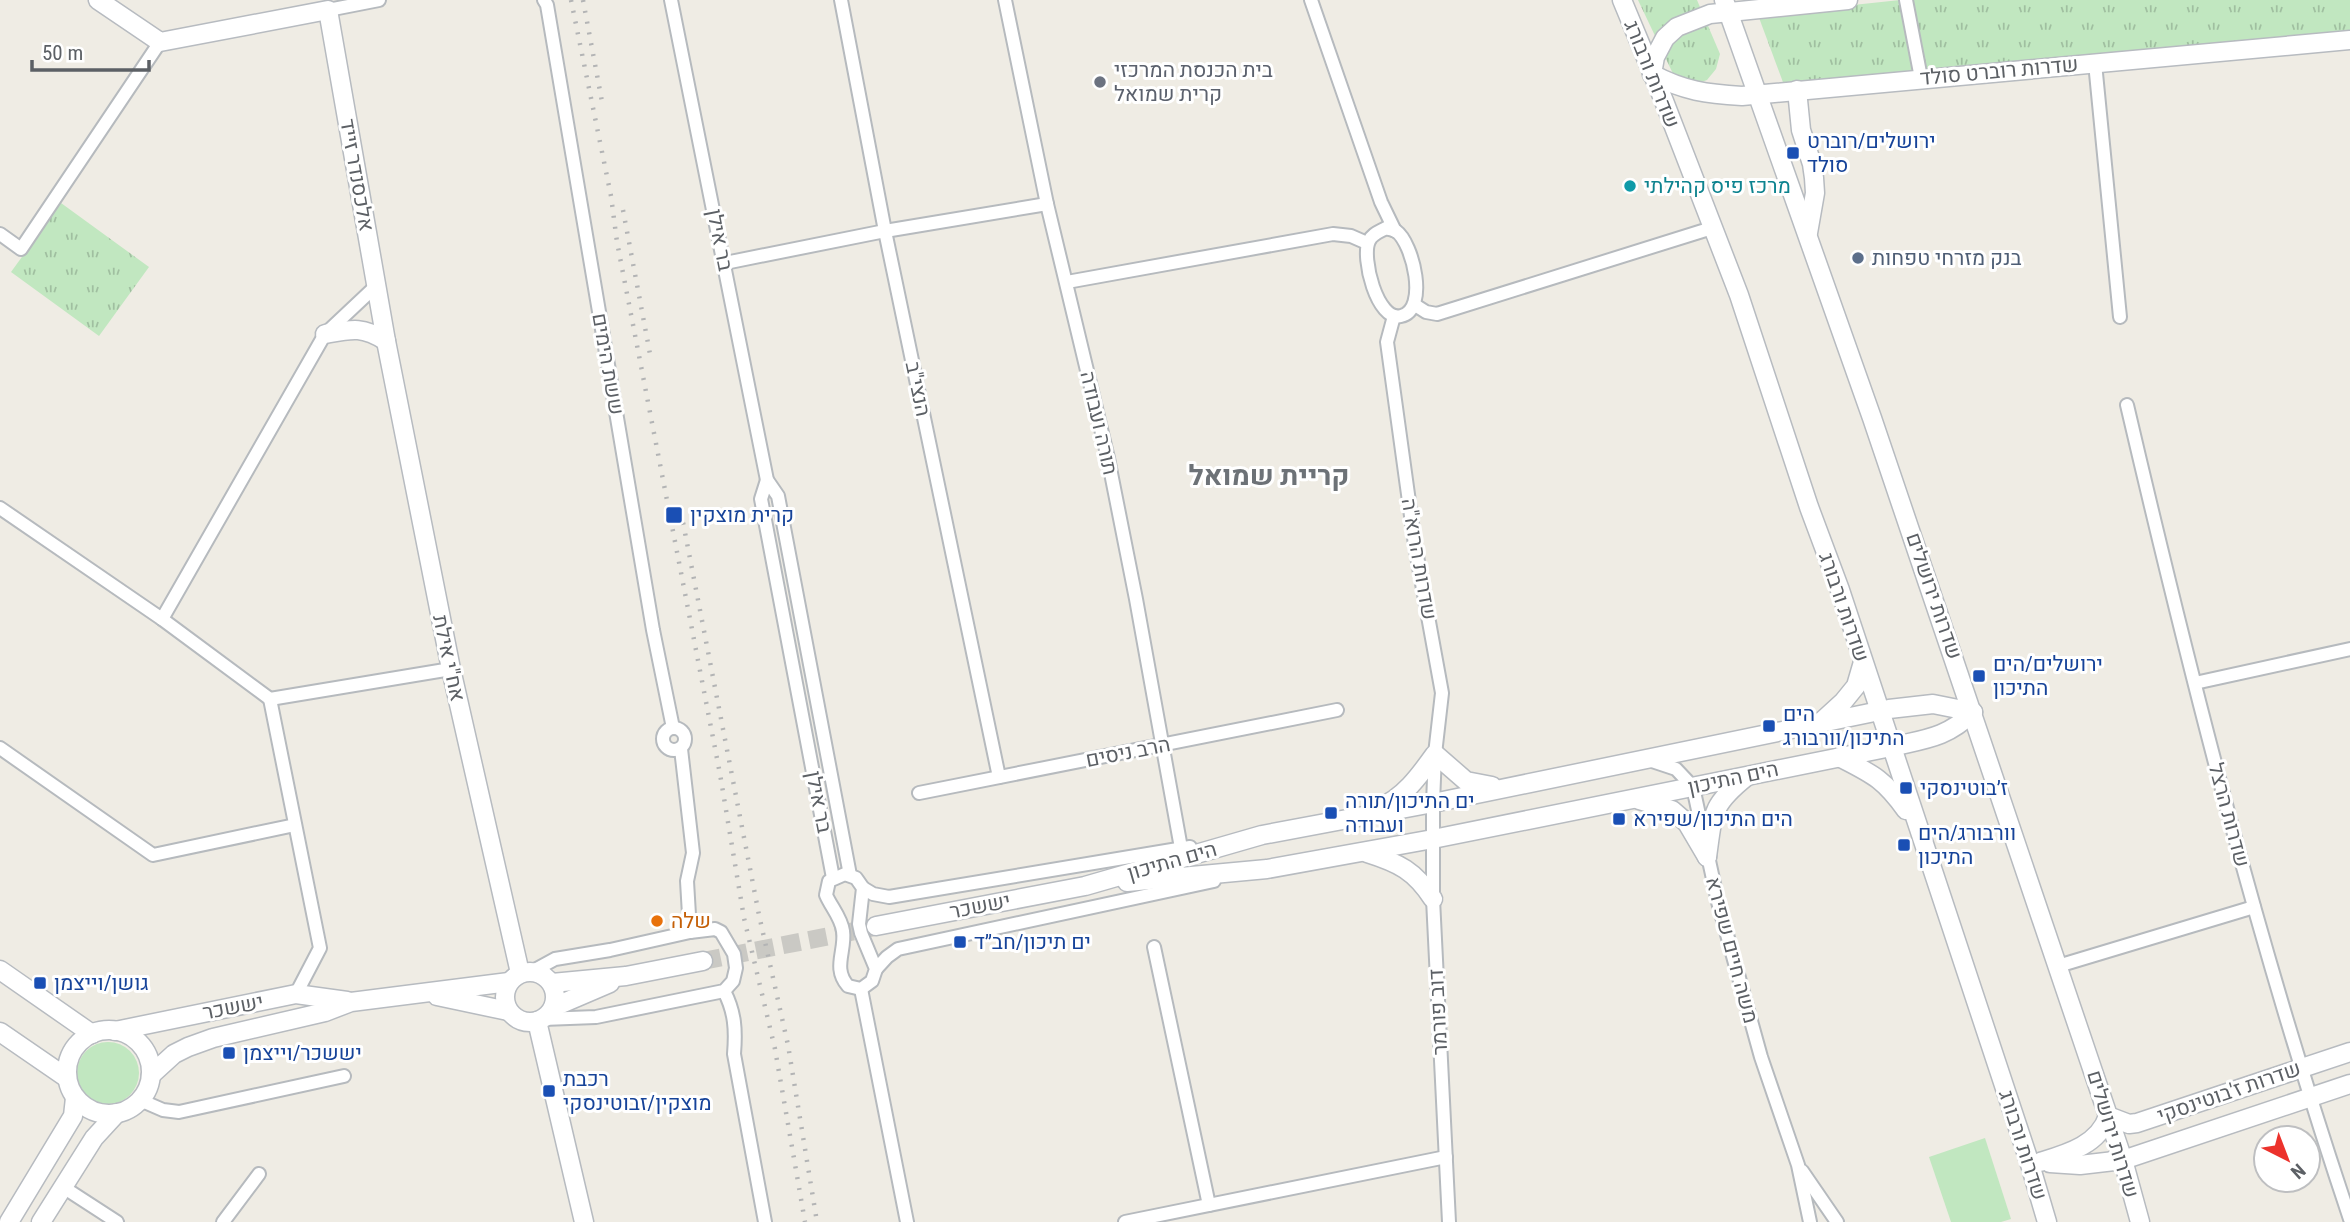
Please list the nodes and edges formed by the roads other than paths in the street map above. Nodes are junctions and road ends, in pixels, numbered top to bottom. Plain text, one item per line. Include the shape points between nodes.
1 (98, 0) edge
2 (379, 0) edge
3 (544, 0) edge
4 (671, 0) edge
5 (841, 0) edge
6 (1005, 0) edge
7 (1311, 0) edge
8 (1622, 0) edge
9 (1749, 0) edge
10 (1848, 0) edge
11 (1906, 0) edge
12 (1726, 6) edge
13 (1775, 8) junction
14 (328, 10) junction
15 (2350, 40) edge
16 (160, 42) junction
17 (2095, 63) junction
18 (1652, 74) junction
19 (1921, 78) junction
20 (1797, 90) junction
21 (1757, 94) junction
22 (1047, 204) junction
23 (1712, 228) junction
24 (1395, 231) junction
25 (884, 232) junction
26 (0, 234) edge
27 (1807, 237) junction
28 (1367, 243) junction
29 (725, 263) junction
30 (1067, 282) junction
31 (376, 286) junction
32 (1415, 305) junction
33 (1394, 316) junction
34 (2120, 317) dead end
35 (325, 334) junction
36 (386, 341) junction
37 (2127, 405) dead end
38 (767, 480) junction
39 (0, 508) edge
40 (162, 619) junction
41 (2350, 649) edge
42 (1863, 662) junction
43 (450, 669) junction
44 (2196, 683) junction
45 (270, 699) junction
46 (1337, 710) dead end
47 (1879, 712) junction
48 (1973, 712) junction
49 (1820, 723) junction
50 (1161, 745) junction
51 (1891, 747) junction
52 (0, 748) edge
53 (1435, 754) junction
54 (1839, 757) junction
55 (1646, 758) junction
56 (1749, 775) junction
57 (999, 778) junction
58 (1510, 787) junction
59 (1693, 787) junction
60 (919, 793) dead end
61 (1635, 798) junction
62 (1433, 803) junction
63 (1352, 818) junction
64 (295, 825) junction
65 (1917, 826) junction
66 (1262, 835) junction
67 (1433, 839) junction
68 (1181, 848) junction
69 (1364, 852) junction
70 (1707, 857) junction
71 (1267, 869) junction
72 (850, 875) junction
73 (833, 878) junction
74 (1085, 886) junction
75 (863, 888) junction
76 (1433, 899) junction
77 (2254, 907) junction
78 (876, 926) tunnel mouth
79 (690, 932) junction
80 (1154, 947) dead end
81 (703, 961) tunnel mouth
82 (2058, 966) junction
83 (876, 969) junction
84 (0, 970) edge
85 (521, 975) junction
86 (626, 976) junction
87 (552, 983) junction
88 (861, 989) junction
89 (724, 991) junction
90 (423, 993) junction
91 (296, 994) junction
92 (351, 1002) junction
93 (508, 1011) junction
94 (544, 1015) junction
95 (115, 1031) junction
96 (0, 1032) edge
97 (92, 1034) junction
98 (2350, 1052) edge
99 (2301, 1068) junction
100 (150, 1075) junction
101 (344, 1076) dead end
102 (67, 1078) junction
103 (2350, 1084) edge
104 (2309, 1097) junction
105 (75, 1098) junction
106 (140, 1100) junction
107 (117, 1114) junction
108 (2108, 1116) junction
109 (2155, 1150) junction
110 (1446, 1157) junction
111 (2123, 1160) junction
112 (2035, 1161) junction
113 (1798, 1165) junction
114 (259, 1174) dead end
115 (63, 1187) junction
116 (2131, 1191) junction
117 (1209, 1205) junction
118 (2350, 1219) edge
119 (1836, 1220) edge
120 (9, 1222) edge
121 (41, 1222) edge
122 (117, 1222) edge
123 (223, 1222) edge
124 (584, 1222) edge
125 (765, 1222) edge
126 (907, 1222) edge
127 (1125, 1222) edge
128 (1450, 1222) edge
129 (1810, 1222) edge
130 (1816, 1222) edge
131 (2047, 1222) edge
132 (2140, 1222) edge

1 - 16 street
2 - 14 street
3 - 79 street, ששת הימים via 653,630 673,728 685,735 681,749 693,853 687,881
4 - 29 street, בר אילן
5 - 25 street, הנצי"ב
6 - 22 street, תורה ועבודה
7 - 24 street
8 - 18 street, שדרות ורבורג
9 - 13 street
10 - 13 street
11 - 19 street
12 - 13 street
12 - 18 street via 1677,27 1665,38
12 - 21 street
14 - 16 street
14 - 31 street, אלכסנדר זייד
15 - 17 street, שדרות רוברט סולד
16 - 26 street via 21,249
17 - 19 street, שדרות רוברט סולד
17 - 34 street
18 - 21 street, שדרות רוברט סולד via 1704,94
18 - 23 street, שדרות ורבורג
19 - 20 street, שדרות רוברט סולד
20 - 21 street, שדרות רוברט סולד
20 - 27 street via 1801,130 1814,178
21 - 27 street, שדרות ירושלים
22 - 25 street
22 - 30 street, תורה ועבודה
23 - 32 street via 1437,314
23 - 42 street, שדרות ורבורג
24 - 28 street via 1385,229
24 - 32 street via 1403,240 1413,271
25 - 29 street
25 - 57 street, הנצי"ב
27 - 48 street, שדרות ירושלים
28 - 30 street via 1333,234
28 - 33 street via 1376,297 1384,311
29 - 38 street, בר אילן
30 - 50 street, תורה ועבודה via 1108,458
31 - 35 street
31 - 36 street, אלכסנדר זייד
32 - 33 street via 1401,317
33 - 53 street, שדרות הרוא"ה via 1388,356 1442,693
35 - 36 street via 370,331
35 - 40 street
36 - 43 street, אח"י אילת
37 - 44 street, שדרות הרצל
38 - 72 street, בר אילן via 778,496
38 - 73 street, בר אילן via 761,499
39 - 40 street
40 - 45 street
41 - 44 street
42 - 47 street, שדרות ורבורג
42 - 49 street via 1856,686
43 - 45 street
43 - 85 street, אח"י אילת
44 - 77 street, שדרות הרצל
45 - 64 street
46 - 50 street, הרב ניסים
47 - 48 street, הים התיכון via 1933,704
47 - 49 street, הים התיכון
47 - 51 street, שדרות ורבורג
48 - 51 street, הים התיכון via 1942,735
48 - 82 street, שדרות ירושלים
49 - 55 street, הים התיכון
50 - 57 street, הרב ניסים
50 - 68 street, תורה ועבודה
51 - 54 street, הים התיכון
51 - 65 street, שדרות ורבורג
52 - 64 street via 153,855
53 - 58 street via 1466,781
53 - 62 street, שדרות הרוא"ה
53 - 63 street via 1400,795
54 - 56 street, הים התיכון
54 - 65 street via 1883,782
55 - 58 street, הים התיכון
55 - 59 street via 1676,769
56 - 59 street, הים התיכון
56 - 70 street via 1727,793 1712,815
57 - 60 street, הרב ניסים
58 - 62 street, הים התיכון
59 - 61 street, הים התיכון
59 - 70 street, משה חיים שפירא
61 - 67 street, הים התיכון
61 - 70 street via 1672,810 1687,823
62 - 63 street, הים התיכון
62 - 67 street, דוב פורמר
63 - 66 street, הים התיכון
64 - 91 street via 320,948
65 - 112 street, שדרות ורבורג
66 - 68 street
66 - 74 street, הים התיכון
67 - 69 street, הים התיכון
67 - 76 street, דוב פורמר
68 - 75 street via 889,897
69 - 71 street, הים התיכון
69 - 76 street via 1405,868
70 - 113 street, משה חיים שפירא via 1761,1057
71 - 74 street, הים התיכון
71 - 83 street via 898,949
72 - 73 street
72 - 75 street
73 - 88 street, בר אילן via 826,895 842,926 840,974 848,986
74 - 78 street, יששכר
75 - 83 street via 859,924
76 - 110 street, דוב פורמר
77 - 82 street
77 - 99 street, שדרות הרצל
79 - 85 street via 555,959
79 - 89 street via 715,929 728,942 736,968
80 - 117 street
81 - 86 street
82 - 108 street, שדרות ירושלים
83 - 88 street via 872,981
84 - 97 street
85 - 87 street via 547,978
85 - 90 street, יששכר
85 - 93 street via 504,996
86 - 87 street
86 - 94 street
87 - 94 street via 555,999
88 - 126 street
89 - 94 street via 596,1017
89 - 125 street via 736,1028 734,1054
90 - 92 street, יששכר
90 - 93 street, יששכר
91 - 92 street, יששכר
91 - 95 street, יששכר
92 - 100 street, יששכר via 188,1047
93 - 94 street via 518,1020
94 - 124 street
95 - 97 street
95 - 100 street via 137,1041 149,1061
96 - 102 street
97 - 102 street via 72,1051
98 - 99 street, שדרות ז'בוטינסקי
99 - 104 street, שדרות הרצל
99 - 108 street, שדרות ז'בוטינסקי via 2137,1123
100 - 106 street
101 - 106 street via 178,1112
102 - 105 street
103 - 104 street, שדרות ז'בוטינסקי
104 - 109 street, שדרות ז'בוטינסקי
104 - 118 street, שדרות הרצל
105 - 107 street via 94,1112
105 - 120 street via 73,1116
106 - 107 street
107 - 115 street via 94,1138
108 - 111 street, שדרות ירושלים
108 - 112 street via 2101,1130 2075,1152
109 - 111 street, שדרות ז'בוטינסקי
109 - 116 street via 2135,1174
110 - 117 street
110 - 128 street, דוב פורמר
111 - 112 street, שדרות ז'בוטינסקי via 2080,1165
111 - 116 street, שדרות ירושלים
112 - 131 street, שדרות ורבורג
113 - 119 street, משה חיים שפירא
113 - 129 street, משה חיים שפירא
114 - 123 street
115 - 121 street
115 - 122 street
116 - 132 street, שדרות ירושלים
117 - 127 street
119 - 130 street, משה חיים שפירא via 1829,1216

